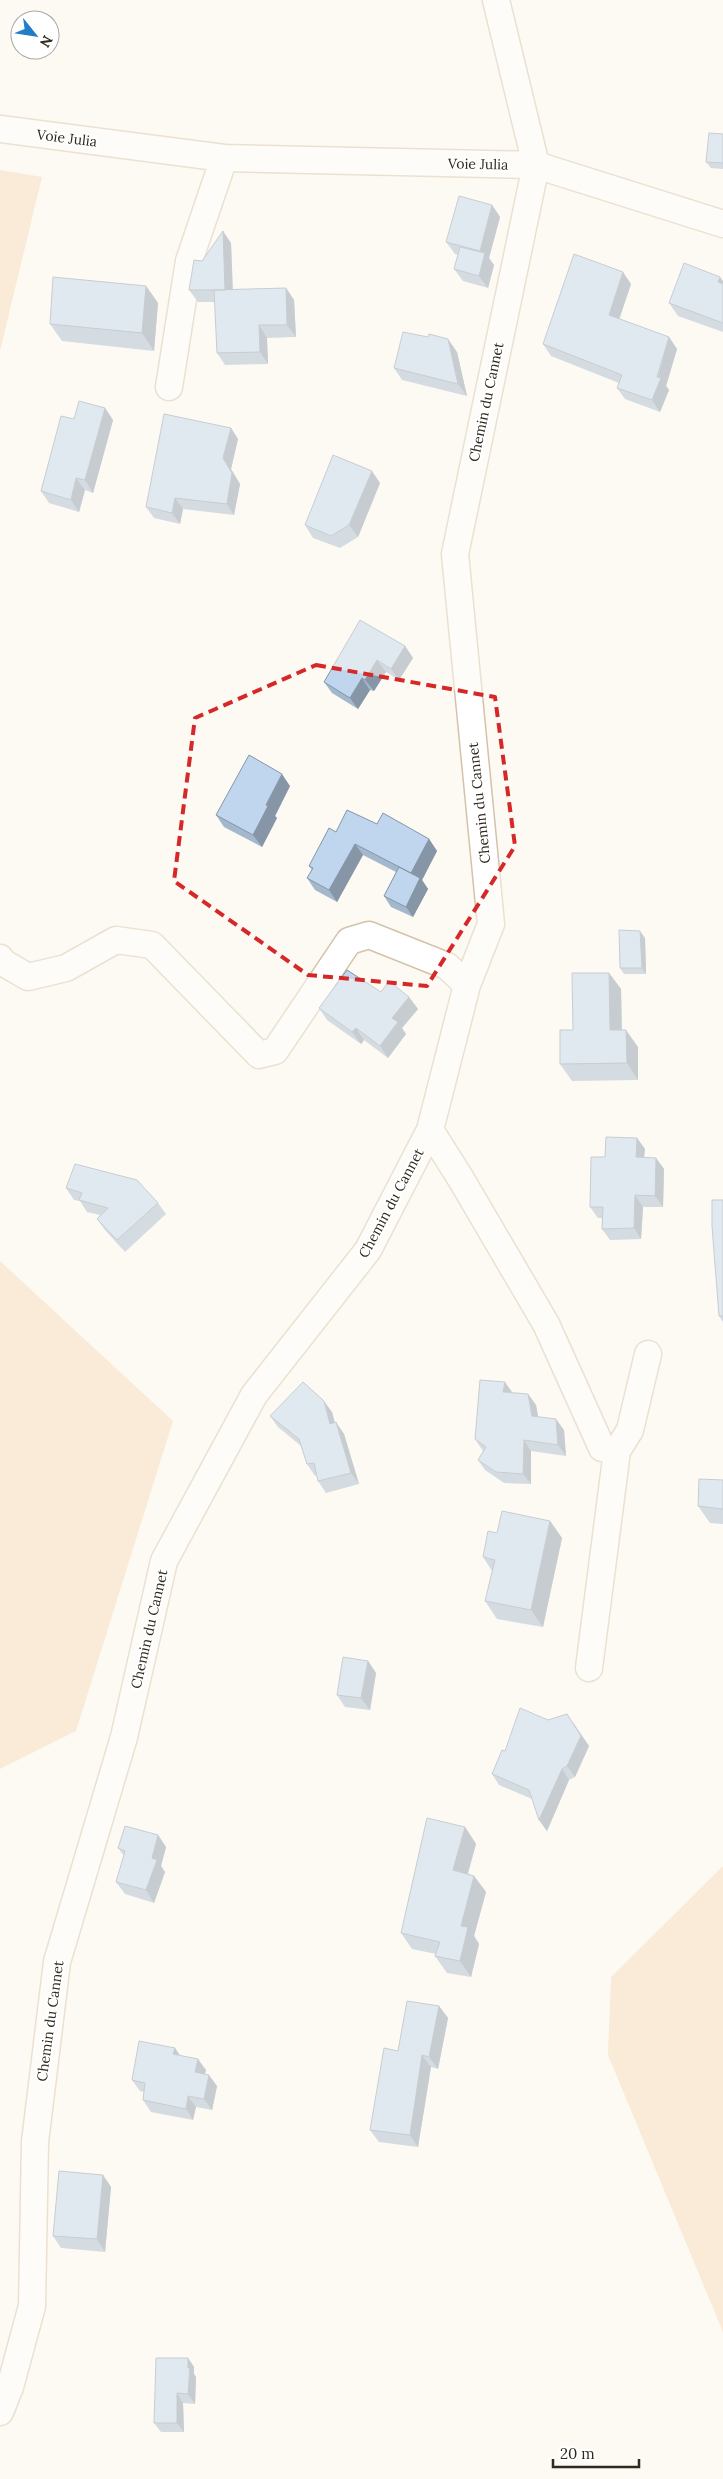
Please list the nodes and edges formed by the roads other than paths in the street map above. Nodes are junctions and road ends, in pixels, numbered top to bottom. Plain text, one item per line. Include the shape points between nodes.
1 (496, 0) edge
2 (0, 129) edge
3 (224, 158) junction
4 (536, 165) junction
5 (723, 224) edge
6 (169, 387) dead end
7 (0, 958) edge
8 (468, 985) junction
9 (430, 1130) junction
10 (648, 1354) dead end
11 (617, 1451) junction
12 (589, 1668) dead end
13 (0, 2412) edge

1 - 4 street, Chemin du Cannet
2 - 3 street, Voie Julia
3 - 4 street, Voie Julia
3 - 6 street via 189,261
4 - 5 street, Voie Julia
4 - 8 street, Chemin du Cannet via 455,554 492,924
7 - 8 street via 28,977 66,968 116,940 152,945 259,1055 275,1051 349,941 369,935 447,966
8 - 9 street, Chemin du Cannet
9 - 11 street via 546,1324 602,1448
9 - 13 street, Chemin du Cannet via 368,1250 254,1394 164,1560 124,1737 57,1962 34,2142 32,2306
10 - 11 street via 630,1430
11 - 12 street

